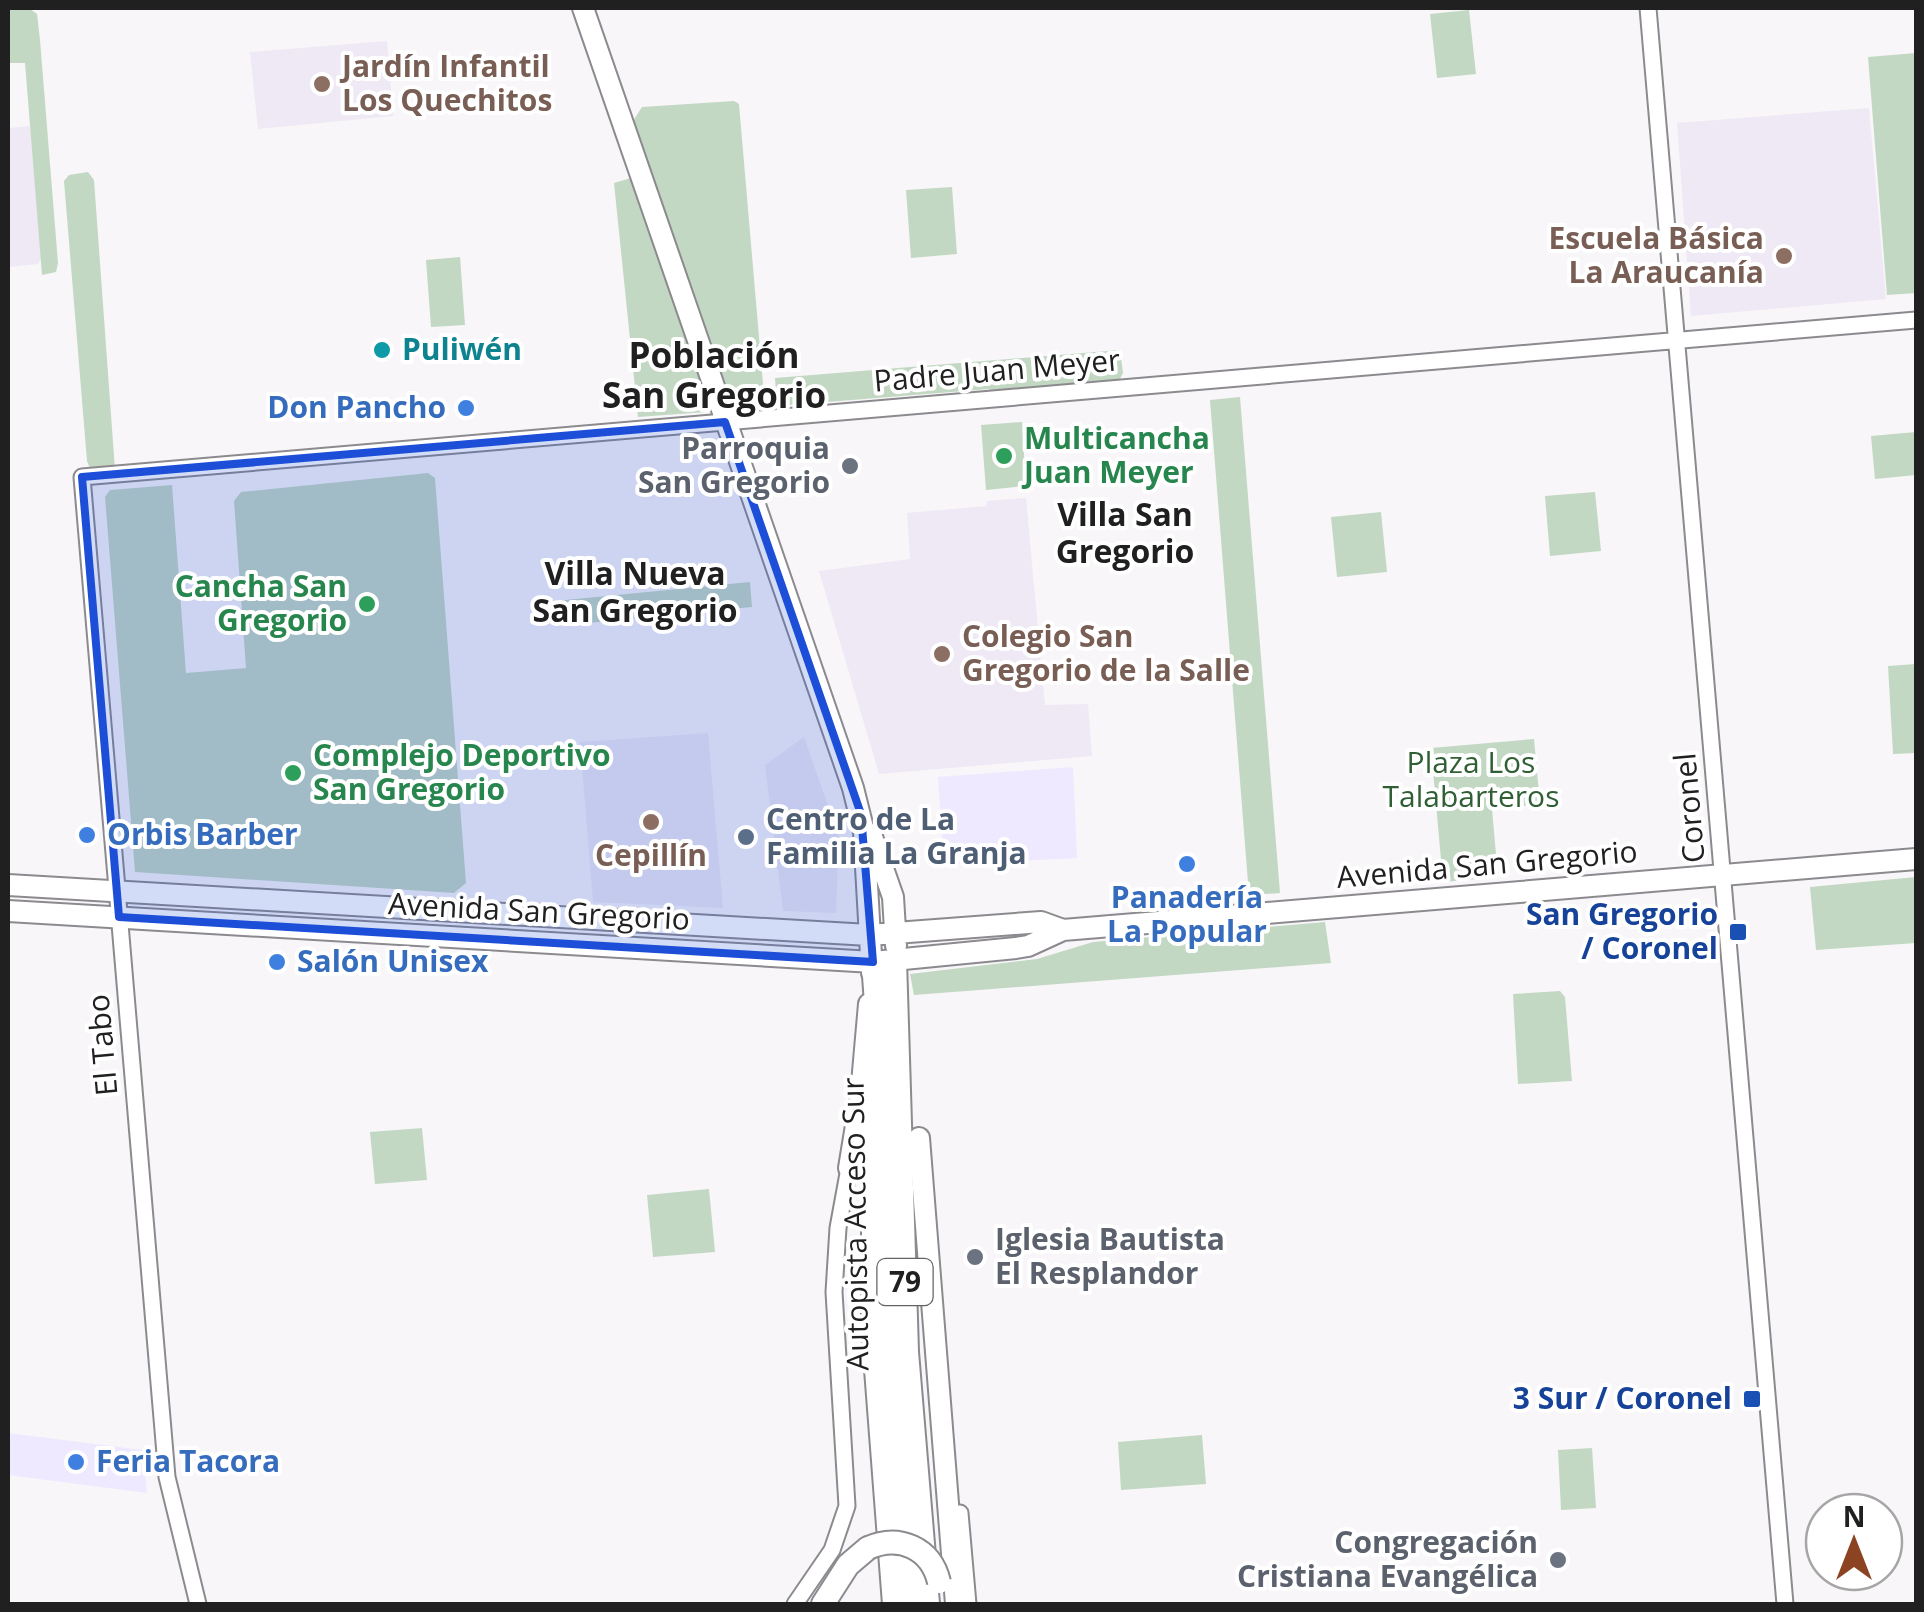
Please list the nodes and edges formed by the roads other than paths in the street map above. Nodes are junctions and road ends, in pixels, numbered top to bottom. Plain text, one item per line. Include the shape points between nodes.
1 (583, 8) edge
2 (1648, 8) edge
3 (1916, 320) edge
4 (1677, 340) junction
5 (725, 422) junction
6 (82, 477) joint
7 (861, 814) junction
8 (1916, 858) edge
9 (1723, 875) junction
10 (8, 885) edge
11 (118, 891) junction
12 (8, 911) edge
13 (120, 917) junction
14 (1063, 930) junction
15 (896, 933) junction
16 (869, 935) junction
17 (884, 961) junction
18 (898, 1018) junction
19 (919, 1138) joint
20 (849, 1168) joint
21 (937, 1390) junction
22 (960, 1513) joint
23 (941, 1593) edge
24 (198, 1604) edge
25 (795, 1604) edge
26 (823, 1604) edge
27 (893, 1604) edge
28 (908, 1604) edge
29 (928, 1604) edge
30 (956, 1604) edge
31 (968, 1604) edge
32 (1786, 1604) edge

1 - 5 main road
2 - 4 street, Coronel
3 - 4 street, Padre Juan Meyer
4 - 5 street, Padre Juan Meyer
4 - 9 street, Coronel
5 - 6 street, Padre Juan Meyer
5 - 7 main road
6 - 11 street, El Tabo
7 - 15 main road via 890,886
7 - 16 main road
8 - 9 main road, Avenida San Gregorio
9 - 14 main road, Avenida San Gregorio
9 - 32 street, Coronel
10 - 11 main road, Avenida San Gregorio
11 - 13 street, El Tabo
11 - 16 main road, Avenida San Gregorio
12 - 13 main road, Avenida San Gregorio
13 - 17 main road, Avenida San Gregorio
13 - 24 street, El Tabo via 167,1477
14 - 15 main road, Avenida San Gregorio via 1041,922
14 - 17 main road, Avenida San Gregorio via 1016,948
15 - 16 main road, Avenida San Gregorio
15 - 17 main road
16 - 17 main road
17 - 18 highway, Autopista Acceso Sur / 79
17 - 20 main road
17 - 27 main road via 873,1347
17 - 28 highway, Autopista Acceso Sur / 79 via 888,1365
18 - 19 highway
18 - 29 highway, Autopista Acceso Sur / 79 via 907,1352
19 - 21 main road
20 - 25 street via 834,1292 847,1506 837,1542
21 - 22 main road
21 - 30 main road
22 - 31 street
23 - 26 highway, bridge via 930,1560 892,1542 868,1548 848,1565

